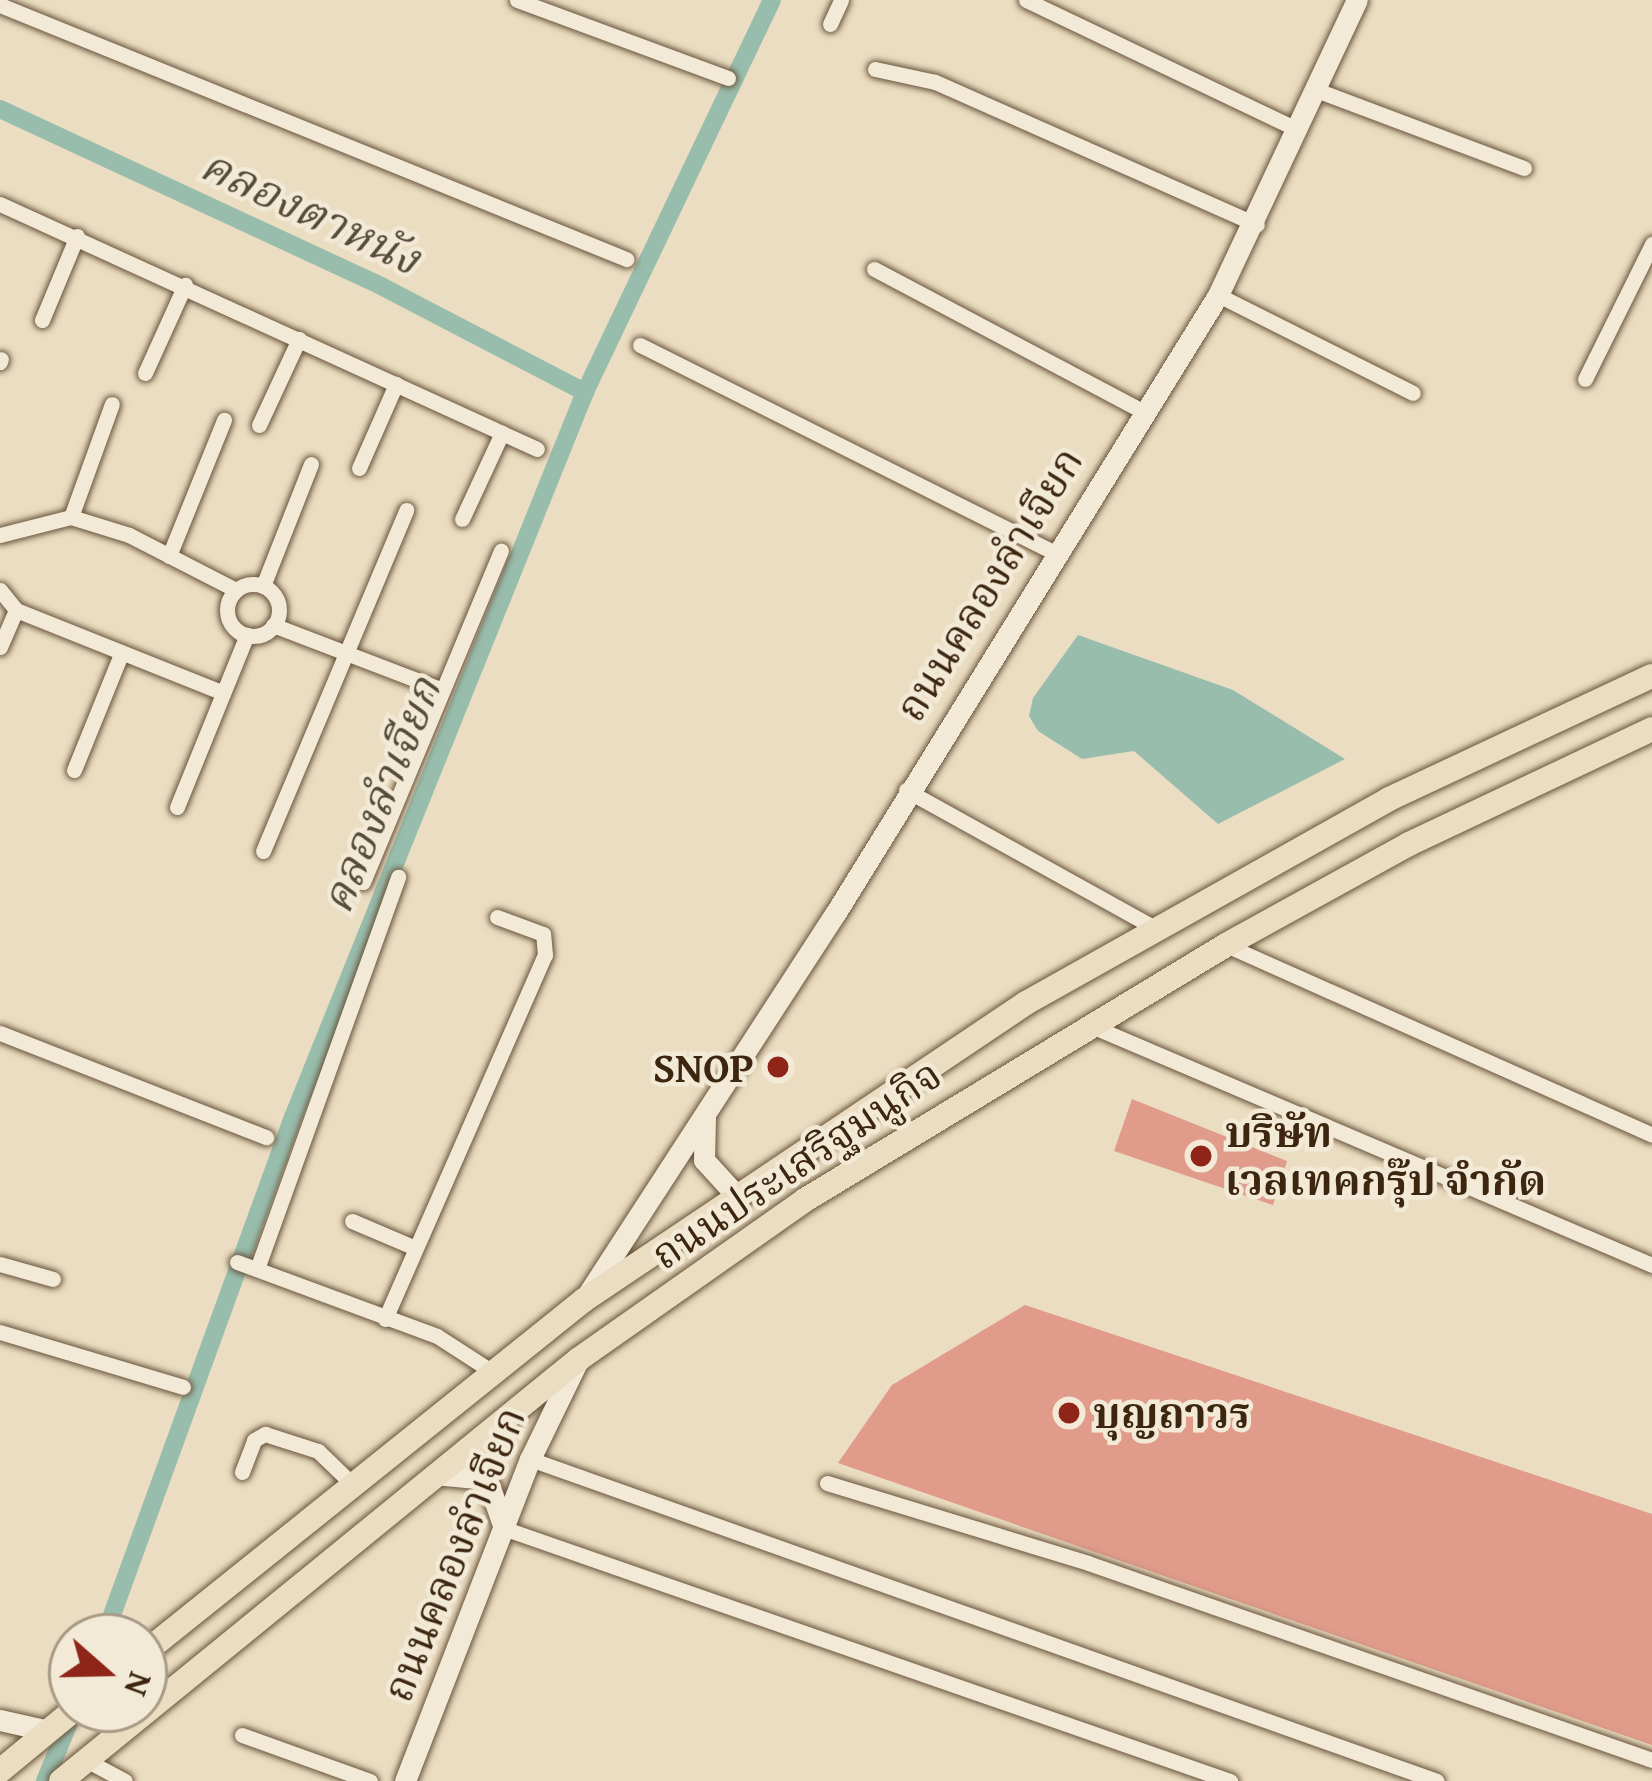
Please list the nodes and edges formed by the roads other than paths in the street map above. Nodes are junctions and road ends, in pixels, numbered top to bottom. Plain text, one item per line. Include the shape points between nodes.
1 (517, 0) edge
2 (841, 0) edge
3 (1027, 0) edge
4 (1358, 0) edge
5 (0, 5) edge
6 (830, 24) dead end
7 (875, 69) dead end
8 (728, 78) dead end
9 (1319, 91) junction
10 (1299, 130) junction
11 (1524, 168) dead end
12 (0, 204) edge
13 (1257, 225) junction
14 (77, 236) junction
15 (1652, 244) edge
16 (626, 259) dead end
17 (874, 269) dead end
18 (185, 285) junction
19 (1218, 295) junction
20 (42, 320) dead end
21 (299, 339) junction
22 (640, 345) dead end
23 (145, 373) dead end
24 (1585, 379) dead end
25 (396, 384) junction
26 (1413, 393) dead end
27 (112, 404) dead end
28 (1144, 412) junction
29 (224, 420) dead end
30 (259, 425) dead end
31 (502, 433) junction
32 (537, 449) dead end
33 (311, 464) dead end
34 (359, 468) dead end
35 (406, 510) dead end
36 (71, 517) junction
37 (462, 519) dead end
38 (0, 535) edge
39 (501, 551) dead end
40 (1054, 552) junction
41 (169, 556) junction
42 (263, 586) junction
43 (0, 590) edge
44 (236, 590) junction
45 (16, 610) junction
46 (273, 625) junction
47 (247, 635) junction
48 (0, 647) edge
49 (346, 651) junction
50 (122, 652) junction
51 (1652, 676) edge
52 (442, 690) junction
53 (224, 693) junction
54 (1652, 729) edge
55 (74, 770) dead end
56 (906, 790) junction
57 (177, 807) dead end
58 (262, 851) dead end
59 (398, 878) dead end
60 (363, 882) dead end
61 (497, 917) dead end
62 (1159, 930) junction
63 (1226, 945) junction
64 (1087, 1024) junction
65 (0, 1033) edge
66 (708, 1106) junction
67 (1652, 1135) edge
68 (266, 1137) dead end
69 (735, 1194) junction
70 (352, 1221) dead end
71 (412, 1247) junction
72 (0, 1264) edge
73 (1652, 1265) edge
74 (53, 1279) dead end
75 (584, 1300) junction
76 (385, 1319) junction
77 (0, 1332) edge
78 (579, 1359) junction
79 (491, 1371) junction
80 (183, 1387) dead end
81 (530, 1460) junction
82 (242, 1472) dead end
83 (432, 1475) junction
84 (827, 1483) dead end
85 (352, 1484) junction
86 (503, 1528) junction
87 (168, 1634) edge
88 (0, 1720) edge
89 (48, 1722) edge
90 (48, 1732) edge
91 (242, 1735) dead end
92 (86, 1760) junction
93 (1652, 1760) edge
94 (0, 1772) edge
95 (61, 1781) edge
96 (125, 1781) edge
97 (370, 1781) edge
98 (405, 1781) edge
99 (1230, 1781) edge
100 (1437, 1781) edge

1 - 8 street
2 - 6 street
3 - 10 street
4 - 9 street, ถนนคลองลำเจียก
5 - 16 street
7 - 13 street via 919,75
9 - 10 street, ถนนคลองลำเจียก
9 - 11 street
10 - 13 street, ถนนคลองลำเจียก
12 - 14 street
13 - 19 street, ถนนคลองลำเจียก
14 - 18 street
14 - 20 street
15 - 24 street
17 - 28 street
18 - 21 street
18 - 23 street
19 - 26 street
19 - 28 street, ถนนคลองลำเจียก
21 - 25 street
21 - 30 street
22 - 40 street
25 - 31 street
25 - 34 street
27 - 36 street
28 - 40 street, ถนนคลองลำเจียก
29 - 41 street
31 - 32 street
31 - 37 street
33 - 42 street
35 - 49 street
36 - 38 street
36 - 41 street
39 - 52 street
40 - 56 street, ถนนคลองลำเจียก
41 - 44 street
42 - 44 street
42 - 46 street via 278,603
43 - 45 street
44 - 47 street via 229,620
45 - 48 street
45 - 50 street
46 - 47 street
46 - 49 street
47 - 53 street
49 - 52 street
49 - 58 street
50 - 53 street
50 - 55 street
51 - 62 main road, ถนนประเสริฐมนูกิจ via 1389,799
52 - 60 street
53 - 57 street
54 - 63 main road, ถนนประเสริฐมนูกิจ via 1430,834
56 - 62 street
56 - 66 street, ถนนคลองลำเจียก
59 - 76 street via 249,1266
61 - 71 street via 543,934 545,955
62 - 69 main road, ถนนประเสริฐมนูกิจ via 1026,1003
63 - 64 main road, ถนนประเสริฐมนูกิจ
63 - 67 street
64 - 73 street
64 - 78 main road, ถนนประเสริฐมนูกิจ via 805,1200
65 - 68 street
66 - 69 street via 704,1160
66 - 75 street, ถนนคลองลำเจียก
69 - 75 main road, ถนนประเสริฐมนูกิจ
70 - 71 street
71 - 76 street
72 - 74 street
75 - 79 main road, ถนนประเสริฐมนูกิจ
76 - 79 street via 436,1336
77 - 80 street
78 - 81 street, ถนนคลองลำเจียก
78 - 83 main road, ถนนประเสริฐมนูกิจ
79 - 85 main road, ถนนประเสริฐมนูกิจ
81 - 86 street, ถนนคลองลำเจียก
81 - 100 street
82 - 85 street via 254,1440 265,1434 318,1451
83 - 86 street via 487,1479 502,1502
83 - 92 main road, ถนนประเสริฐมนูกิจ
84 - 93 street via 1088,1563
85 - 87 main road, ถนนประเสริฐมนูกิจ
86 - 98 street, ถนนคลองลำเจียก
86 - 99 street
88 - 89 street
90 - 94 main road
91 - 97 street
92 - 95 main road, ถนนประเสริฐมนูกิจ
92 - 96 street

